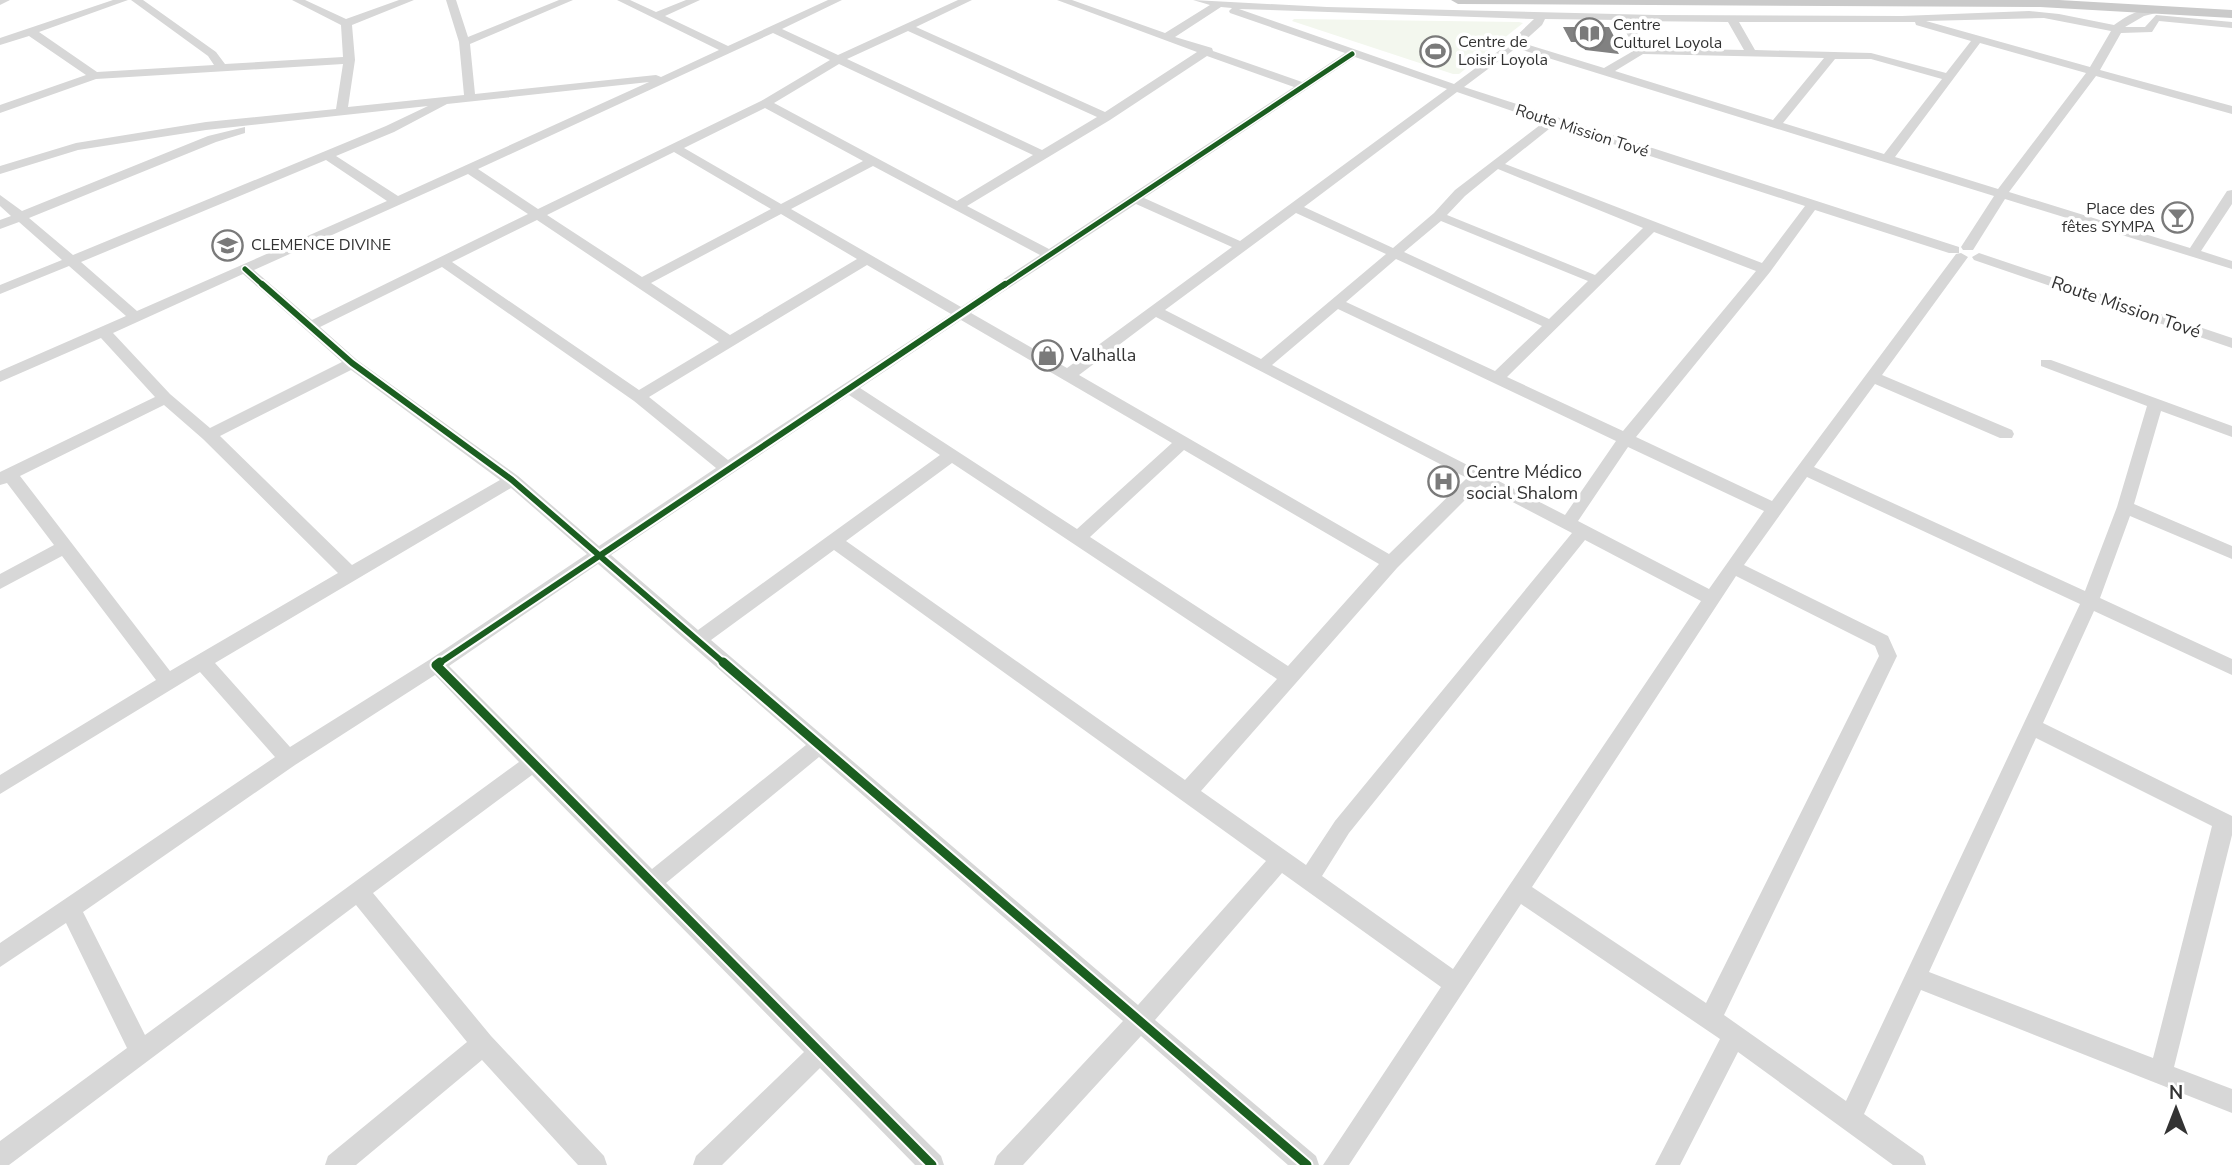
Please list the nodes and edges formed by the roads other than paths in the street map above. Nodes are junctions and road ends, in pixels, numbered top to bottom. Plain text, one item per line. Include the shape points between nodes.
1 (123, 0) edge
2 (136, 0) edge
3 (297, 0) edge
4 (409, 0) edge
5 (451, 0) edge
6 (568, 0) edge
7 (622, 0) edge
8 (695, 0) edge
9 (837, 0) edge
10 (967, 0) edge
11 (1062, 0) edge
12 (1198, 0) edge
13 (1458, 0) edge
14 (2039, 1) edge
15 (1216, 2) edge
16 (2097, 3) edge
17 (2130, 6) junction
18 (2156, 10) junction
19 (2232, 12) edge
20 (656, 16) junction
21 (1540, 16) junction
22 (1623, 16) junction
23 (1730, 16) junction
24 (1903, 19) junction
25 (346, 23) junction
26 (2232, 25) edge
27 (909, 28) junction
28 (773, 29) junction
29 (2118, 29) junction
30 (31, 32) junction
31 (1169, 36) junction
32 (1977, 40) junction
33 (0, 42) edge
34 (464, 42) junction
35 (1514, 44) junction
36 (725, 50) junction
37 (1209, 50) junction
38 (1641, 51) junction
39 (1352, 54) junction
40 (1752, 55) junction
41 (1831, 57) junction
42 (841, 58) junction
43 (349, 60) junction
44 (223, 69) junction
45 (1607, 71) junction
46 (2092, 72) junction
47 (94, 76) junction
48 (670, 76) junction
49 (1948, 77) junction
50 (1304, 86) junction
51 (1453, 88) junction
52 (470, 98) junction
53 (447, 100) junction
54 (765, 103) junction
55 (0, 108) edge
56 (342, 110) junction
57 (2232, 110) edge
58 (1107, 117) junction
59 (1552, 121) junction
60 (1775, 125) junction
61 (228, 129) junction
62 (676, 148) junction
63 (327, 155) junction
64 (1043, 155) junction
65 (1886, 160) junction
66 (872, 161) junction
67 (1498, 165) junction
68 (469, 169) junction
69 (0, 170) edge
70 (2002, 193) junction
71 (2232, 194) edge
72 (0, 199) edge
73 (1136, 199) junction
74 (395, 200) junction
75 (1813, 204) junction
76 (957, 206) junction
77 (1296, 208) junction
78 (780, 211) junction
79 (538, 215) junction
80 (1439, 216) junction
81 (20, 218) junction
82 (0, 225) edge
83 (1651, 227) junction
84 (1242, 247) junction
85 (2194, 252) junction
86 (1966, 253) junction
87 (1396, 254) junction
88 (1051, 256) junction
89 (866, 259) junction
90 (73, 261) junction
91 (443, 262) junction
92 (2232, 265) edge
93 (1765, 269) junction
94 (245, 270) junction
95 (1599, 281) junction
96 (641, 283) junction
97 (0, 290) edge
98 (1337, 303) junction
99 (1156, 311) junction
100 (962, 315) junction
101 (136, 317) junction
102 (1551, 326) junction
103 (309, 327) junction
104 (104, 332) junction
105 (730, 342) junction
106 (2232, 343) edge
107 (352, 363) junction
108 (2046, 363) dead end
109 (1263, 365) junction
110 (1067, 376) junction
111 (0, 377) edge
112 (1498, 377) junction
113 (1873, 377) junction
114 (851, 389) junction
115 (639, 397) junction
116 (165, 398) junction
117 (2155, 404) junction
118 (2232, 432) edge
119 (2006, 434) dead end
120 (209, 435) junction
121 (1625, 440) junction
122 (1182, 443) junction
123 (951, 455) junction
124 (729, 470) junction
125 (1805, 470) junction
126 (4, 476) edge
127 (1478, 477) junction
128 (512, 480) junction
129 (2125, 507) junction
130 (1773, 509) junction
131 (1575, 527) junction
132 (1078, 538) junction
133 (834, 541) junction
134 (64, 547) junction
135 (2232, 553) edge
136 (599, 554) junction
137 (1391, 563) junction
138 (1733, 567) junction
139 (349, 573) junction
140 (0, 582) edge
141 (1712, 598) junction
142 (2088, 603) junction
143 (698, 640) junction
144 (201, 661) junction
145 (436, 665) junction
146 (2232, 667) edge
147 (1289, 677) junction
148 (167, 681) junction
149 (2032, 726) junction
150 (821, 744) junction
151 (288, 759) junction
152 (531, 764) junction
153 (0, 785) edge
154 (1186, 792) junction
155 (2228, 824) edge
156 (1281, 859) junction
157 (1309, 880) junction
158 (653, 881) junction
159 (1518, 890) junction
160 (358, 891) junction
161 (70, 908) junction
162 (0, 956) edge
163 (1915, 977) junction
164 (1456, 984) junction
165 (1141, 1019) junction
166 (1710, 1019) junction
167 (1734, 1035) junction
168 (483, 1044) junction
169 (141, 1053) junction
170 (819, 1053) junction
171 (2161, 1073) junction
172 (2232, 1101) edge
173 (1850, 1118) junction
174 (0, 1156) edge
175 (337, 1165) edge
176 (595, 1165) edge
177 (705, 1165) edge
178 (932, 1165) edge
179 (1006, 1165) edge
180 (1307, 1165) edge
181 (1335, 1165) edge
182 (1667, 1165) edge
183 (1914, 1165) edge

1 - 30 street
2 - 44 street via 212,54
3 - 25 street
4 - 25 street
5 - 34 street
6 - 34 street
7 - 20 street
8 - 20 street
9 - 28 street
10 - 27 street
11 - 31 street
12 - 15 street
13 - 14 main road
14 - 16 main road
15 - 21 street
15 - 31 street
15 - 39 street, Route Mission Tové
16 - 17 main road
16 - 29 street
17 - 18 main road
17 - 19 main road
18 - 19 main road
18 - 29 street via 2141,13
20 - 36 street
21 - 22 street
21 - 35 street
22 - 23 street
22 - 38 street
23 - 24 street
23 - 40 street
24 - 29 street via 2052,15
24 - 32 street
25 - 43 street
26 - 29 street via 2156,18 2148,30
27 - 42 street
27 - 58 street
28 - 36 street
28 - 42 street
29 - 46 street
30 - 33 street
30 - 47 street
31 - 37 street
32 - 46 street
32 - 49 street
34 - 52 street
35 - 45 street
35 - 51 street
36 - 48 street
37 - 50 street
37 - 58 street
38 - 40 street
38 - 45 street
39 - 50 street
39 - 51 street, Route Mission Tové
40 - 41 street
41 - 49 street via 1871,57
41 - 60 street
42 - 54 street
42 - 64 street
43 - 44 street
43 - 56 street
44 - 47 street
45 - 60 street
46 - 57 street
46 - 70 street
47 - 55 street
48 - 52 street
48 - 68 street
49 - 65 street
50 - 73 street
51 - 59 street, Route Mission Tové
51 - 77 street
52 - 53 street
53 - 56 street
53 - 63 street
54 - 62 street
54 - 66 street
56 - 61 street
58 - 64 street
59 - 67 street
59 - 75 street, Route Mission Tové
60 - 65 street
61 - 69 street via 76,147
61 - 81 street
62 - 78 street
62 - 79 street
63 - 74 street
63 - 90 street
64 - 76 street
65 - 70 street
66 - 76 street
66 - 78 street
67 - 80 street via 1460,193
67 - 83 street
68 - 74 street
68 - 79 street
70 - 85 street
70 - 86 street
71 - 85 street
72 - 81 street
73 - 84 street
73 - 88 street
74 - 94 street
75 - 86 street, Route Mission Tové
75 - 93 street
76 - 88 street
77 - 84 street
77 - 87 street
78 - 89 street
78 - 96 street
79 - 91 street
79 - 96 street
80 - 87 street
80 - 95 street
81 - 82 street
81 - 90 street
83 - 93 street
83 - 95 street
84 - 99 street
85 - 92 street
86 - 106 street, Route Mission Tové
86 - 113 street
87 - 98 street
87 - 102 street
88 - 100 street
89 - 100 street
89 - 105 street
90 - 97 street
90 - 101 street
91 - 103 street
91 - 115 street
93 - 121 street
94 - 101 street
94 - 103 street
95 - 102 street
96 - 105 street
98 - 109 street
98 - 112 street
99 - 109 street
99 - 110 street
100 - 110 street
100 - 114 street
101 - 104 street
102 - 112 street
103 - 107 street
104 - 111 street
104 - 116 street
105 - 115 street
107 - 120 street
107 - 128 street
108 - 117 street
109 - 127 street
110 - 122 street
112 - 121 street
113 - 119 street
113 - 125 street
114 - 123 street
114 - 124 street
115 - 124 street
116 - 120 street
116 - 126 street
117 - 118 street
117 - 129 street
120 - 139 street
121 - 130 street
121 - 131 street
122 - 132 street
122 - 137 street
123 - 132 street
123 - 133 street
124 - 136 street
125 - 130 street
125 - 142 street
126 - 134 street
127 - 131 street
127 - 137 street
128 - 136 street
128 - 139 street
129 - 135 street
129 - 142 street
130 - 138 street
131 - 141 street
131 - 157 street via 1325,850
132 - 147 street
133 - 143 street
133 - 154 street
134 - 140 street
134 - 148 street
136 - 143 street
136 - 145 street
137 - 147 street
138 - 141 street
138 - 166 street via 1882,641 1888,656
139 - 144 street
141 - 159 street
142 - 146 street
142 - 149 street
143 - 150 street
144 - 148 street
144 - 151 street
145 - 151 street
145 - 152 street
147 - 154 street
148 - 153 street
149 - 155 street
149 - 163 street
150 - 158 street
150 - 165 street
151 - 161 street
152 - 158 street
152 - 160 street
154 - 156 street
155 - 171 street
156 - 157 street
156 - 165 street
157 - 164 street
158 - 170 street
159 - 164 street
159 - 166 street
160 - 168 street
160 - 169 street
161 - 162 street
161 - 169 street
163 - 171 street
163 - 173 street
164 - 181 street
165 - 179 street
165 - 180 street
166 - 167 street
167 - 173 street
167 - 182 street
168 - 175 street
168 - 176 street
169 - 174 street
170 - 177 street
170 - 178 street
171 - 172 street
173 - 183 street

